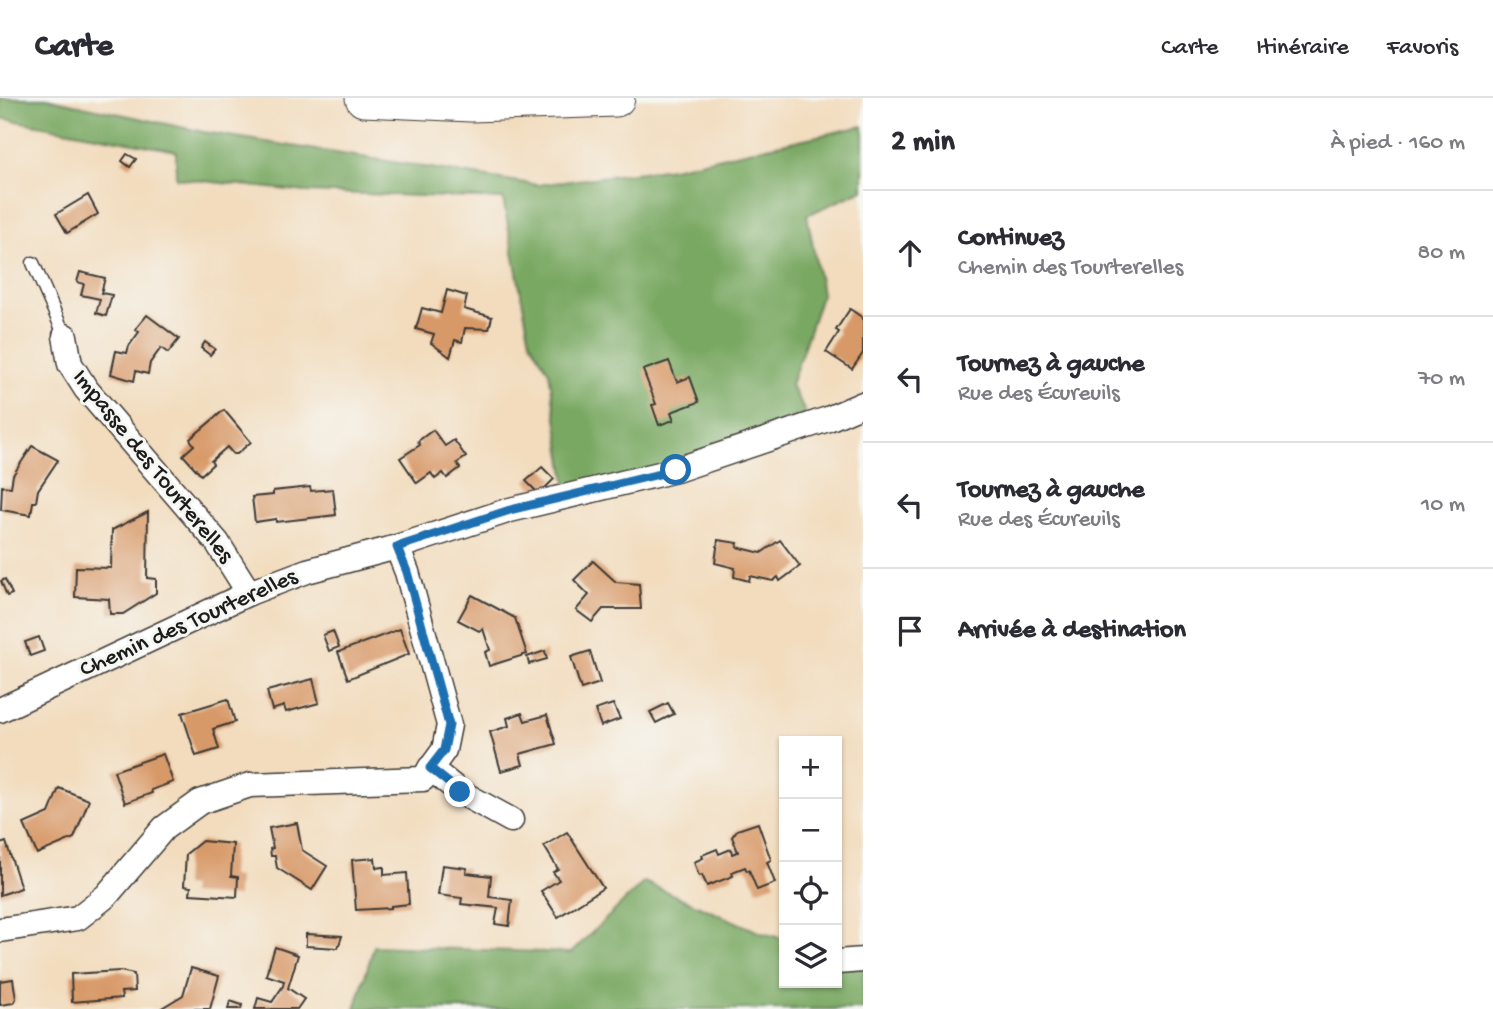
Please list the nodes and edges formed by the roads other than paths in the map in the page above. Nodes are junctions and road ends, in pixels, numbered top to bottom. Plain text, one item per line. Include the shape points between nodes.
1 (364, 98) edge
2 (616, 98) edge
3 (33, 263) dead end
4 (65, 336) joint
5 (863, 404) edge
6 (397, 547) junction
7 (249, 593) junction
8 (0, 710) edge
9 (430, 768) junction
10 (511, 820) dead end
11 (0, 930) edge
12 (863, 960) edge
13 (842, 962) edge

1 - 2 main road via 471,103
3 - 4 lane
4 - 7 street, Impasse des Tourterelles via 70,364 86,389 217,542
5 - 6 street, Chemin des Tourterelles via 676,470 510,510
6 - 7 street, Chemin des Tourterelles via 307,571
6 - 9 street via 449,725 444,750
7 - 8 street, Chemin des Tourterelles
9 - 10 street via 460,792
9 - 11 street via 423,779 250,785 200,802 164,828 106,896 78,918
12 - 13 street

